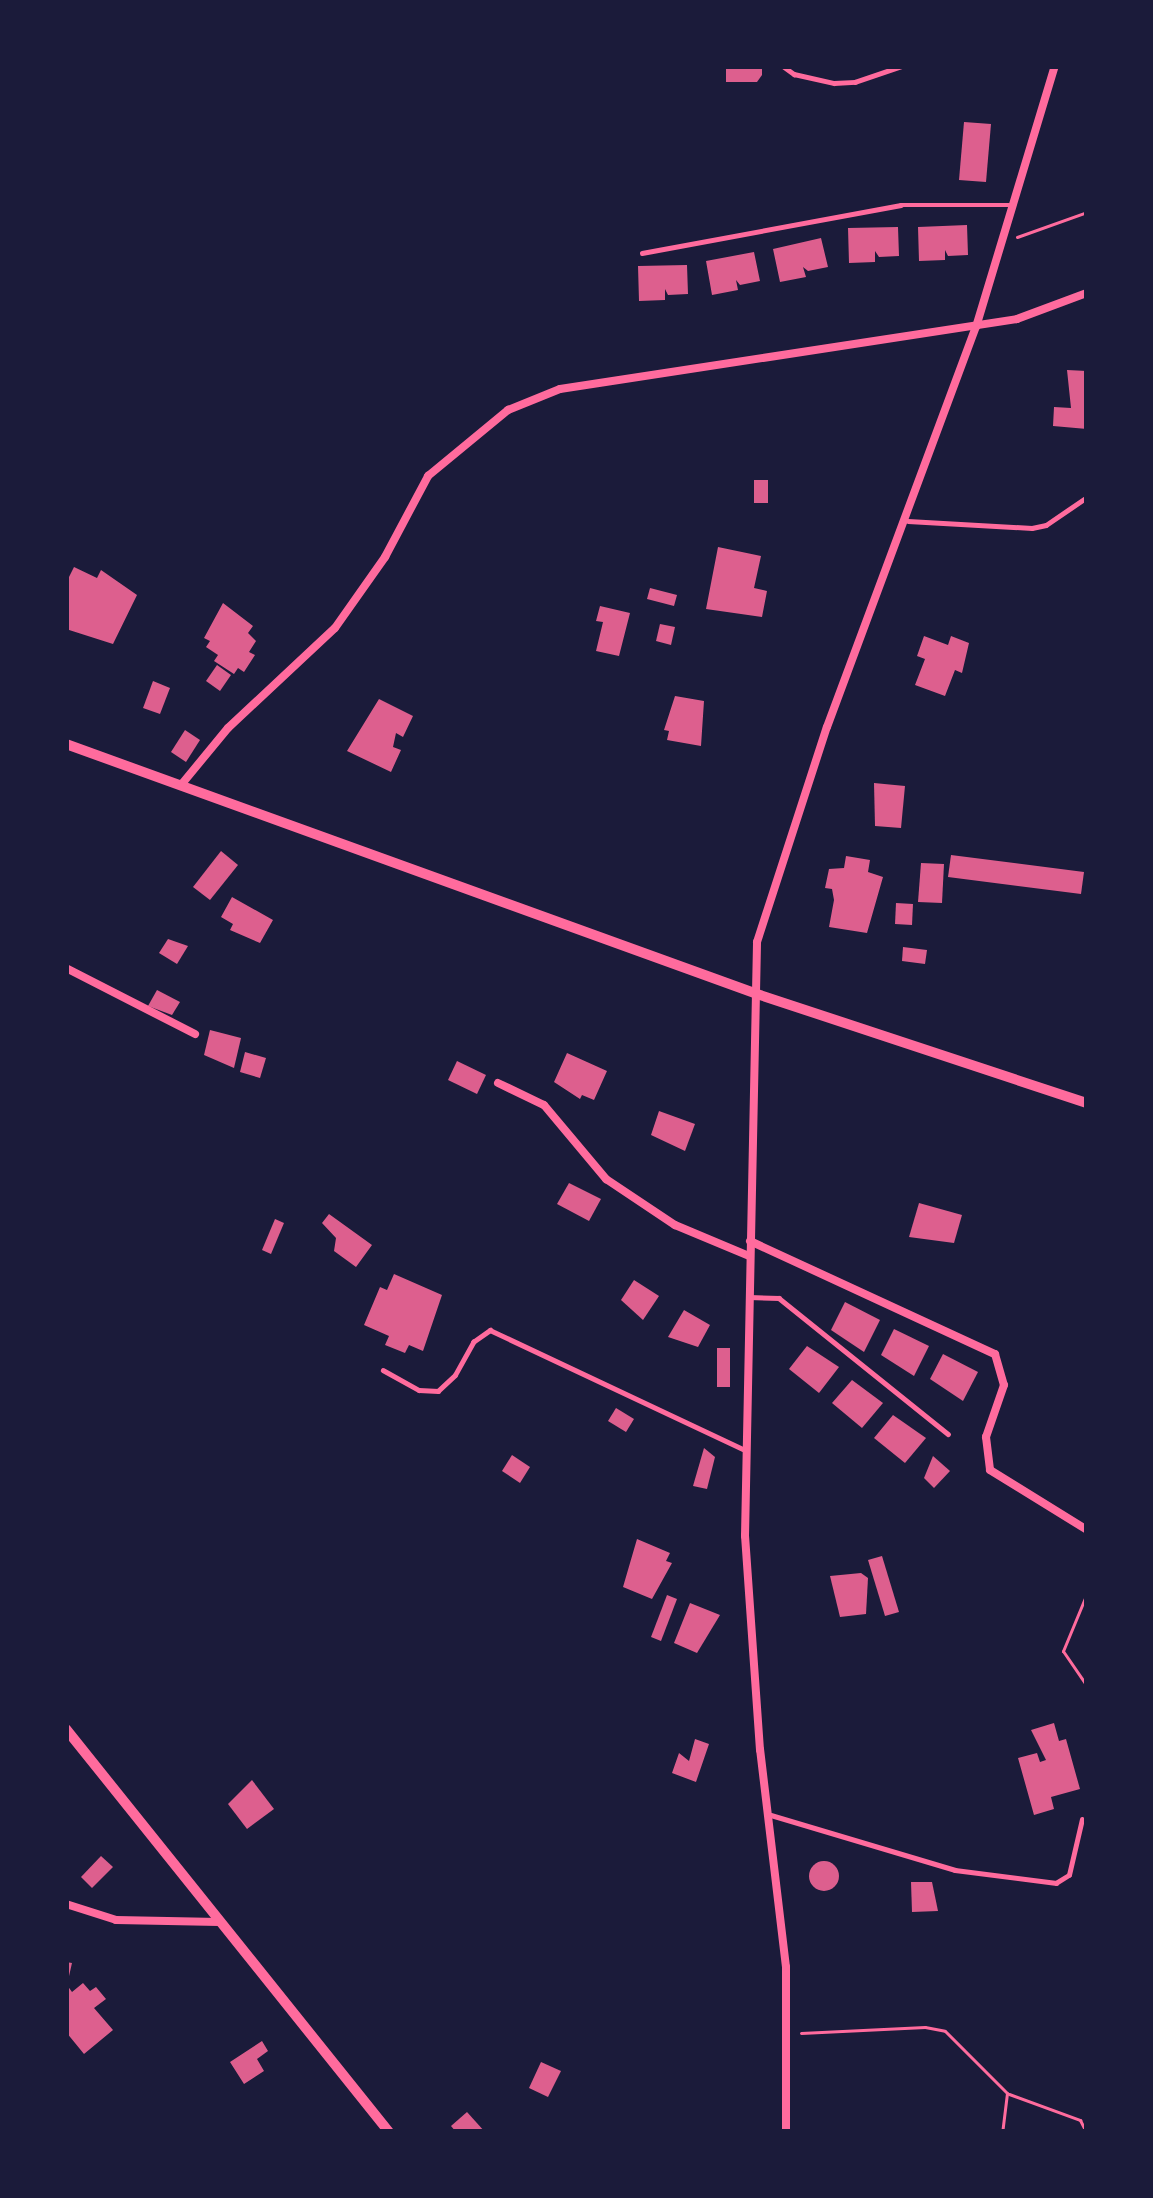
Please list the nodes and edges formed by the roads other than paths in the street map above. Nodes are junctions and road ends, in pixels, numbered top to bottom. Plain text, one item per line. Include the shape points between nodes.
1 (783, 66) edge
2 (902, 66) edge
3 (1055, 66) edge
4 (1014, 205) junction
5 (642, 254) dead end
6 (1087, 293) edge
7 (976, 327) junction
8 (1087, 497) edge
9 (908, 521) junction
10 (66, 744) edge
11 (180, 786) junction
12 (66, 968) edge
13 (757, 994) junction
14 (195, 1034) dead end
15 (498, 1083) dead end
16 (1087, 1102) edge
17 (750, 1241) junction
18 (749, 1256) junction
19 (749, 1297) junction
20 (383, 1370) dead end
21 (948, 1434) dead end
22 (745, 1450) junction
23 (1087, 1531) edge
24 (66, 1729) edge
25 (766, 1814) junction
26 (1082, 1819) dead end
27 (66, 1904) edge
28 (219, 1922) junction
29 (389, 2132) edge
30 (786, 2132) edge

1 - 2 lane via 834,83
3 - 4 street
4 - 5 lane via 901,205
4 - 7 street
6 - 7 street
7 - 9 street
7 - 11 street via 560,389 508,410 428,476 335,628 228,728
8 - 9 lane via 1032,528
9 - 13 street via 771,899 758,942
10 - 11 street
11 - 13 street
12 - 14 street
13 - 16 street
13 - 17 street
15 - 18 street via 544,1105 606,1179 675,1225
17 - 18 street
17 - 23 street via 995,1354 1004,1385 986,1437 990,1470
18 - 19 street
19 - 21 lane via 779,1298
19 - 22 street
20 - 22 lane via 419,1390 438,1390 490,1330
22 - 25 street
24 - 28 street
25 - 26 lane via 955,1870 1056,1883 1070,1875
25 - 30 street via 786,1966
27 - 28 street via 116,1920
28 - 29 street

